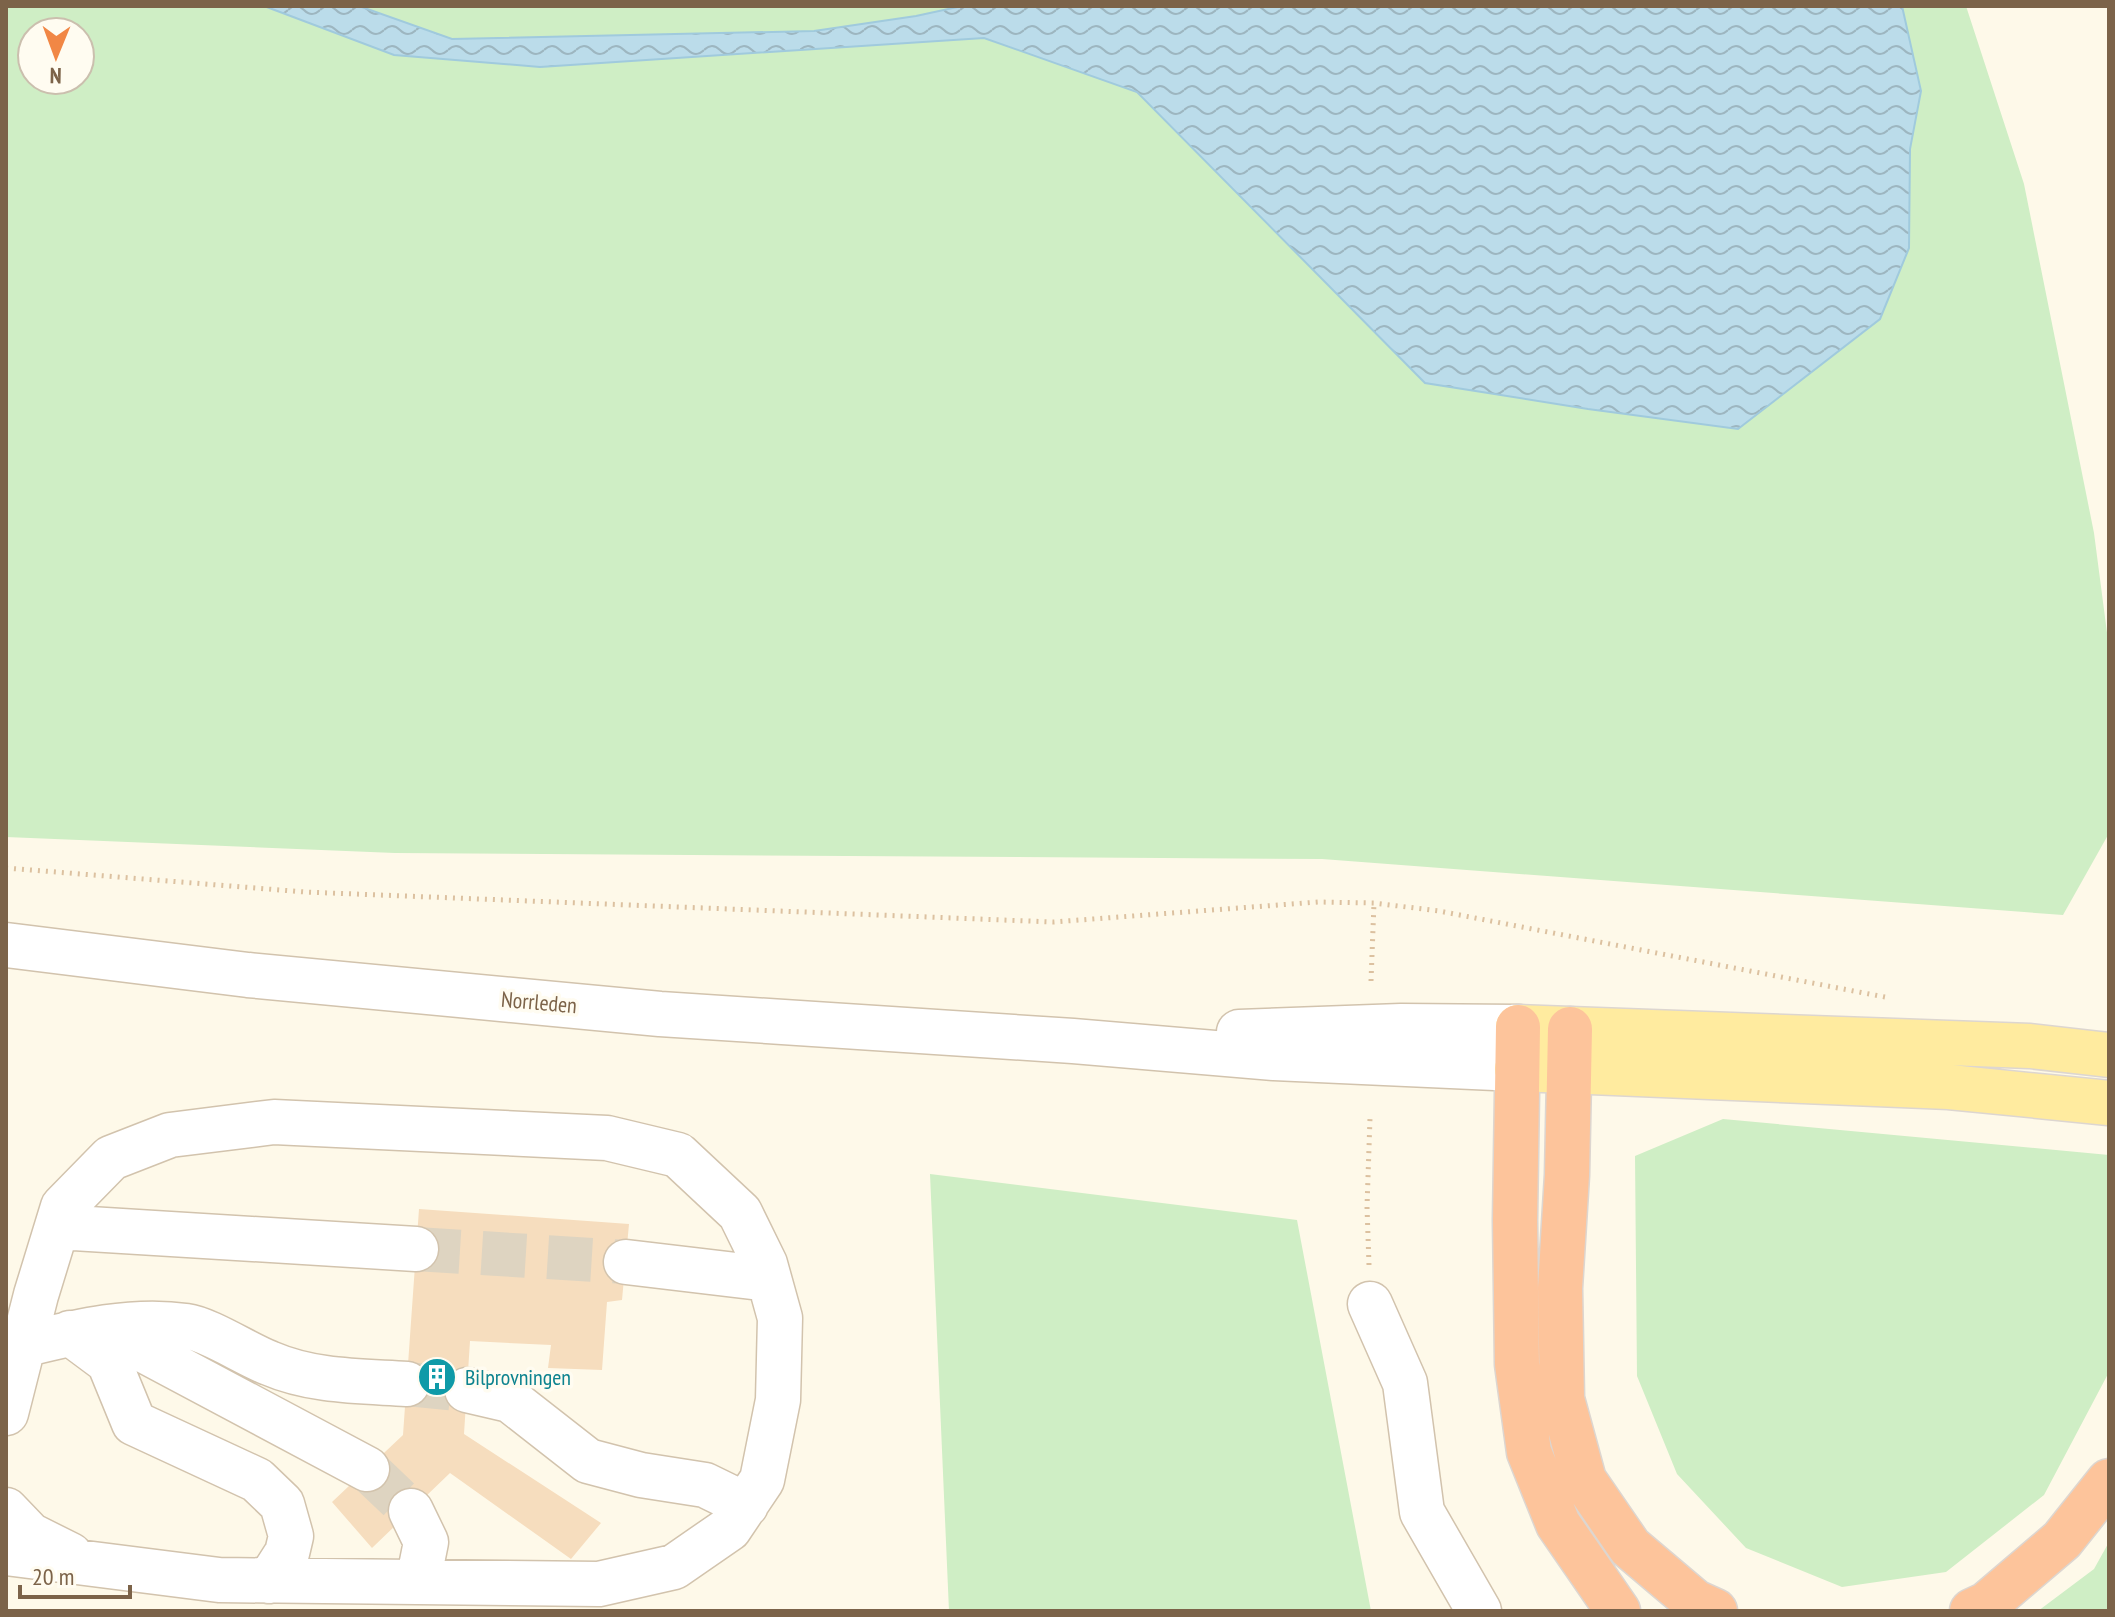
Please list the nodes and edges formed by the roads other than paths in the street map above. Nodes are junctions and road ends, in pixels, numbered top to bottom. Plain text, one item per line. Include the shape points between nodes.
1 (6, 945) edge
2 (1570, 1029) junction
3 (1518, 1048) junction
4 (2109, 1055) edge
5 (1568, 1073) junction
6 (2109, 1103) edge
7 (57, 1227) junction
8 (416, 1249) tunnel mouth
9 (626, 1262) tunnel mouth
10 (769, 1279) junction
11 (1370, 1304) road end
12 (70, 1333) junction
13 (23, 1345) junction
14 (407, 1384) tunnel mouth
15 (467, 1390) tunnel mouth
16 (6, 1413) edge
17 (367, 1469) tunnel mouth
18 (2109, 1481) edge
19 (746, 1505) junction
20 (6, 1510) edge
21 (411, 1511) tunnel mouth
22 (6, 1553) edge
23 (83, 1561) junction
24 (269, 1581) junction
25 (418, 1582) junction
26 (1479, 1611) edge
27 (1618, 1611) edge
28 (1715, 1611) edge
29 (1972, 1611) edge

1 - 3 street, Norrleden via 248,975 660,1014 1073,1041 1401,1026
2 - 3 main road
2 - 4 main road via 2030,1046
2 - 5 highway
3 - 5 main road
3 - 27 highway via 1517,1364 1529,1452 1558,1524
5 - 6 main road via 1769,1078
5 - 28 highway via 1560,1288 1562,1399 1584,1480 1630,1547 1695,1602
7 - 8 street
7 - 10 street via 63,1207 111,1158 170,1135 274,1122 607,1138 678,1155 740,1213
7 - 13 street
9 - 10 street
10 - 19 street via 780,1318 778,1400 762,1480
11 - 26 street via 1405,1383 1422,1512
12 - 13 street
12 - 14 street via 140,1323 190,1326 312,1378
12 - 17 street via 123,1339
12 - 24 street via 109,1362 134,1423 257,1480 282,1504 291,1536
13 - 16 street
15 - 19 street via 510,1400 588,1461 705,1485
18 - 29 highway via 2062,1540
19 - 25 street via 729,1529 674,1567 599,1584
20 - 23 street via 30,1535
21 - 25 street via 426,1542
22 - 23 street
23 - 24 street via 219,1580
24 - 25 street

